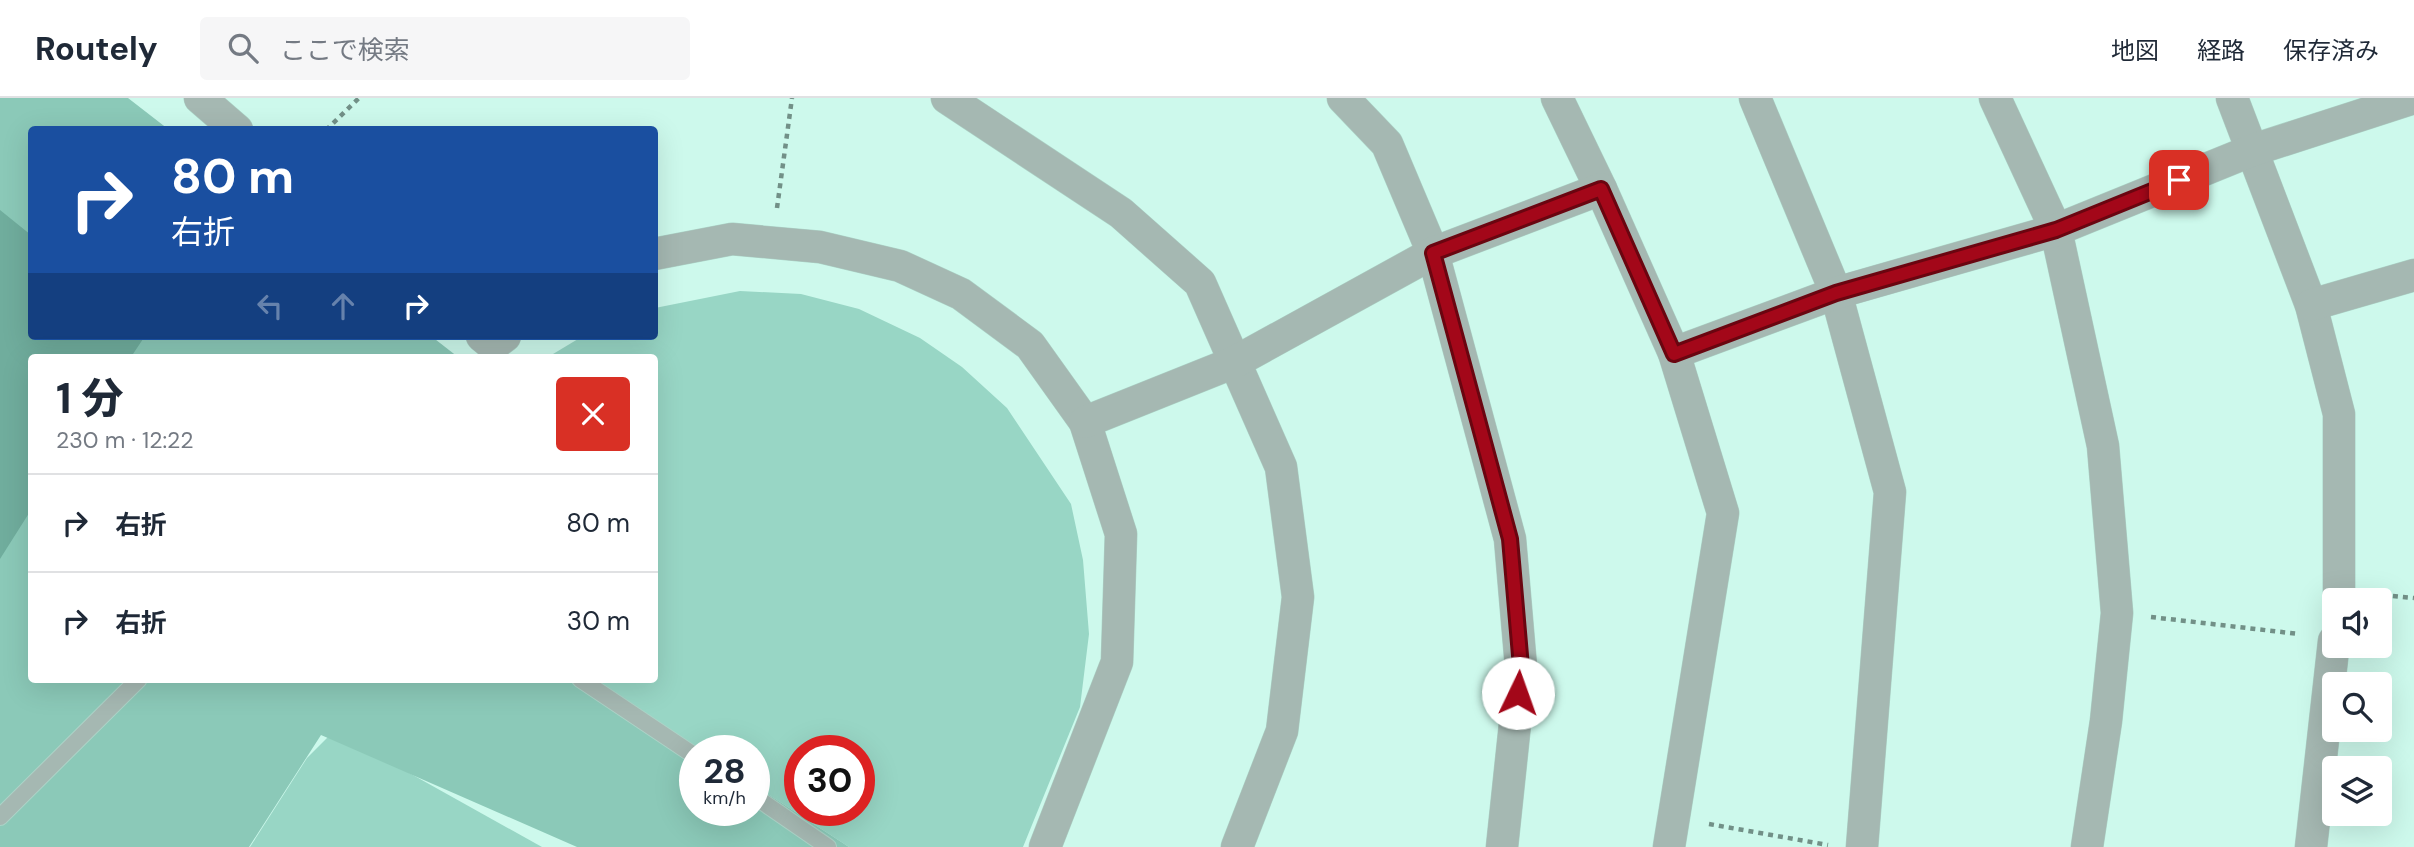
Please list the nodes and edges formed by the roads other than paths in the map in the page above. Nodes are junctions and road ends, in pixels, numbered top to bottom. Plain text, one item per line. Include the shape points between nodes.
1 (200, 98) edge
2 (947, 98) edge
3 (1343, 98) edge
4 (1557, 98) edge
5 (1755, 98) edge
6 (1995, 98) edge
7 (2232, 98) edge
8 (2414, 98) edge
9 (232, 126) edge
10 (2253, 150) junction
11 (1601, 189) junction
12 (2056, 230) junction
13 (658, 253) edge
14 (1433, 253) junction
15 (2414, 275) edge
16 (1836, 293) junction
17 (2311, 305) junction
18 (1674, 354) junction
19 (1235, 362) junction
20 (1085, 422) junction
21 (2339, 588) edge
22 (2321, 638) edge
23 (135, 683) edge
24 (586, 683) edge
25 (679, 745) edge
26 (770, 807) edge
27 (0, 817) edge
28 (1672, 833) edge
29 (828, 847) edge
30 (1045, 847) edge
31 (1237, 847) edge
32 (1502, 847) edge
33 (1862, 847) edge
34 (2087, 847) edge
35 (2311, 847) edge

1 - 9 street
2 - 19 street via 1121,213 1200,283
3 - 14 street via 1387,144
4 - 11 street
5 - 16 street
6 - 12 street
7 - 10 street
8 - 10 street
10 - 12 street
10 - 17 street
11 - 14 street
11 - 18 street
12 - 16 street
12 - 34 street via 2103,446 2117,613
13 - 20 street via 732,239 820,247 900,266 961,294 1030,345
14 - 19 street
14 - 32 street via 1510,539 1521,667
15 - 17 street
16 - 18 street
16 - 33 street via 1889,492
17 - 21 street via 2339,414
18 - 28 street via 1723,513
19 - 20 street
19 - 31 street via 1281,467 1298,597 1282,731
20 - 30 street via 1121,534 1117,662
22 - 35 street
23 - 27 lane
24 - 25 lane
26 - 29 lane

